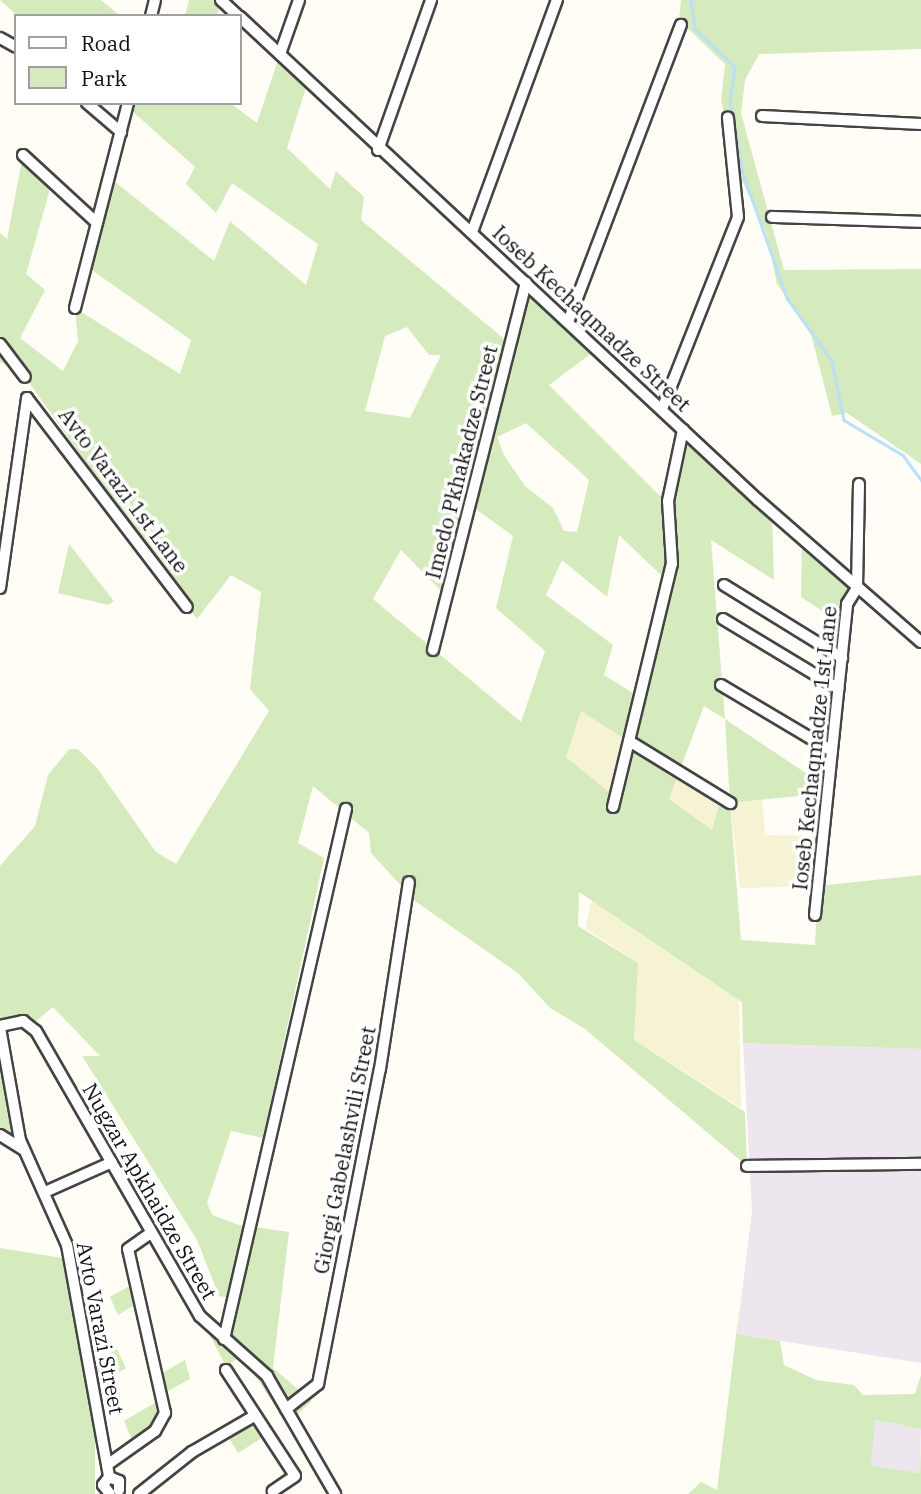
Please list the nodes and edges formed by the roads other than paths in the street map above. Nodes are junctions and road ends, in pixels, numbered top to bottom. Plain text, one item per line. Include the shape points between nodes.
1 (222, 0) edge
2 (299, 0) edge
3 (431, 0) edge
4 (557, 0) edge
5 (236, 14) edge
6 (242, 20) edge
7 (681, 24) dead end
8 (280, 54) junction
9 (89, 105) edge
10 (128, 105) edge
11 (762, 116) dead end
12 (728, 118) dead end
13 (921, 124) edge
14 (121, 132) junction
15 (378, 150) junction
16 (23, 155) dead end
17 (772, 217) dead end
18 (921, 222) edge
19 (97, 223) junction
20 (472, 232) junction
21 (526, 283) junction
22 (75, 308) dead end
23 (568, 322) junction
24 (0, 344) edge
25 (25, 377) dead end
26 (662, 410) junction
27 (683, 430) junction
28 (859, 484) dead end
29 (724, 586) dead end
30 (857, 588) junction
31 (0, 589) edge
32 (187, 607) dead end
33 (723, 619) dead end
34 (921, 642) edge
35 (433, 650) dead end
36 (842, 658) junction
37 (721, 685) dead end
38 (839, 689) junction
39 (629, 741) junction
40 (832, 751) junction
41 (730, 803) dead end
42 (613, 807) dead end
43 (346, 809) dead end
44 (409, 882) dead end
45 (815, 915) dead end
46 (0, 1027) edge
47 (0, 1135) edge
48 (25, 1151) junction
49 (111, 1162) junction
50 (921, 1164) edge
51 (747, 1166) dead end
52 (45, 1192) junction
53 (151, 1233) junction
54 (224, 1339) junction
55 (226, 1370) dead end
56 (286, 1409) junction
57 (254, 1416) junction
58 (107, 1465) junction
59 (273, 1491) dead end
60 (113, 1493) edge
61 (139, 1494) edge
62 (335, 1494) edge

1 - 5 street, Ioseb Kechaqmadze Street
2 - 8 street
3 - 15 street
4 - 20 street
6 - 8 street, Ioseb Kechaqmadze Street
7 - 23 street
8 - 15 street, Ioseb Kechaqmadze Street
9 - 14 street
10 - 14 street
11 - 13 street
12 - 26 street via 738,217
14 - 19 street
15 - 20 street, Ioseb Kechaqmadze Street
16 - 19 street
17 - 18 street
19 - 22 street
20 - 21 street, Ioseb Kechaqmadze Street
21 - 23 street, Ioseb Kechaqmadze Street
21 - 35 street, Imedo Pkhakadze Street
23 - 26 street, Ioseb Kechaqmadze Street
24 - 25 street
26 - 27 street, Ioseb Kechaqmadze Street
27 - 30 street, Ioseb Kechaqmadze Street
27 - 39 street via 668,501 672,564
28 - 30 street, Ioseb Kechaqmadze 1st Lane
29 - 36 street
30 - 34 street, Ioseb Kechaqmadze Street
30 - 36 street, Ioseb Kechaqmadze 1st Lane via 847,604
31 - 32 street, Avto Varazi 1st Lane via 19,426 29,398
33 - 38 street
36 - 38 street, Ioseb Kechaqmadze 1st Lane
37 - 40 street
38 - 40 street, Ioseb Kechaqmadze 1st Lane
39 - 41 street
39 - 42 street
40 - 45 street, Ioseb Kechaqmadze 1st Lane
43 - 54 street
44 - 56 street, Giorgi Gabelashvili Street via 380,1069 318,1384
46 - 48 street, Avto Varazi Street
46 - 49 street, Nugzar Apkhaidze Street via 31,1025
47 - 48 street
48 - 52 street, Avto Varazi Street
49 - 52 street
49 - 53 street, Nugzar Apkhaidze Street
50 - 51 street
52 - 58 street, Avto Varazi Street via 76,1282
53 - 54 street, Nugzar Apkhaidze Street via 200,1317
53 - 58 street via 128,1249 165,1413 155,1431
54 - 56 street, Nugzar Apkhaidze Street via 267,1376
55 - 57 street
56 - 62 street, Nugzar Apkhaidze Street
57 - 59 street via 295,1476
57 - 61 street via 192,1452
58 - 60 street, Avto Varazi Street via 109,1477 119,1481

